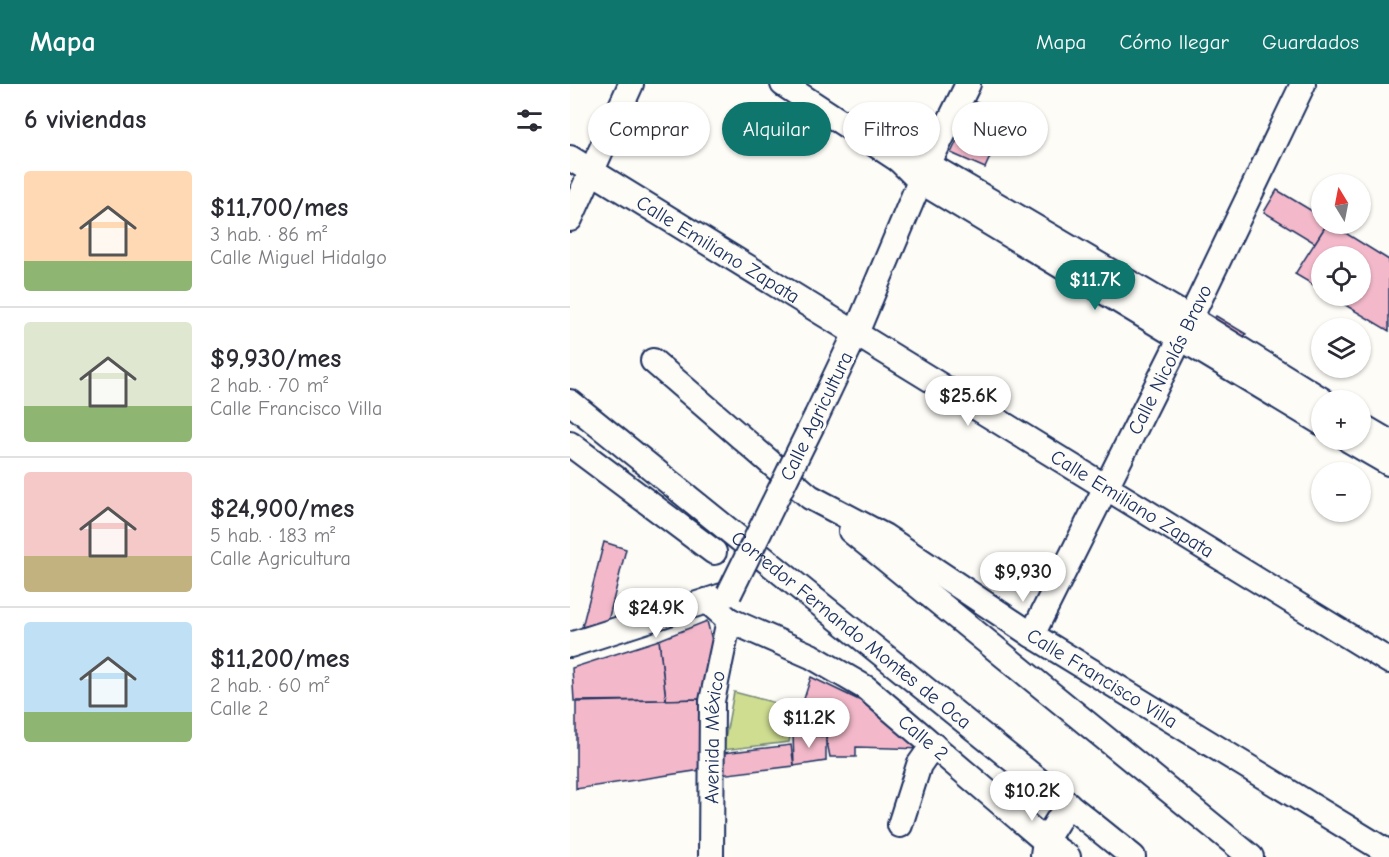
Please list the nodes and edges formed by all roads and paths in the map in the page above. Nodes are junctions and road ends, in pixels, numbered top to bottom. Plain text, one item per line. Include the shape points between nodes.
1 (631, 84) edge
2 (783, 84) edge
3 (968, 84) edge
4 (1303, 84) edge
5 (570, 158) edge
6 (591, 171) junction
7 (924, 173) junction
8 (570, 219) edge
9 (1185, 328) junction
10 (856, 333) junction
11 (653, 361) dead end
12 (1311, 394) edge
13 (570, 402) edge
14 (1311, 415) edge
15 (1371, 431) edge
16 (1389, 442) edge
17 (570, 444) edge
18 (1366, 450) edge
19 (1389, 463) edge
20 (1106, 488) junction
21 (810, 497) junction
22 (714, 552) dead end
23 (718, 597) junction
24 (729, 620) junction
25 (1032, 635) junction
26 (570, 645) edge
27 (1389, 662) edge
28 (933, 745) junction
29 (1068, 804) junction
30 (900, 825) dead end
31 (1044, 849) edge
32 (1389, 853) edge
33 (711, 857) edge
34 (1068, 857) edge
35 (1133, 857) edge
36 (1251, 857) edge

1 - 6 street
2 - 7 street
3 - 7 street, Calle Agricultura
4 - 9 street, Calle Nicolás Bravo
5 - 6 street, Calle Emiliano Zapata
6 - 8 street
6 - 10 street, Calle Emiliano Zapata
7 - 9 street
7 - 10 street, Calle Agricultura
9 - 12 street
9 - 14 street
9 - 20 street, Calle Nicolás Bravo
10 - 20 street, Calle Emiliano Zapata
10 - 23 street, Calle Agricultura, bridge via 817,415
11 - 21 street, Calle Francisco Villa
13 - 29 street, Corredor Fernando Montes de Oca
15 - 16 street
17 - 22 street
18 - 19 street
20 - 25 street, Calle Nicolás Bravo
20 - 27 street, Calle Emiliano Zapata
21 - 25 street, Calle Francisco Villa via 884,536
21 - 36 street
23 - 24 street, Calle 2
23 - 26 street
24 - 28 street, Calle 2 via 812,656 866,688
24 - 33 street, Avenida México via 712,701
25 - 32 street, Calle Francisco Villa
28 - 30 street via 919,765
28 - 31 street, Calle 2
29 - 31 street
29 - 35 street, Corredor Fernando Montes de Oca
31 - 34 street, Calle 2

